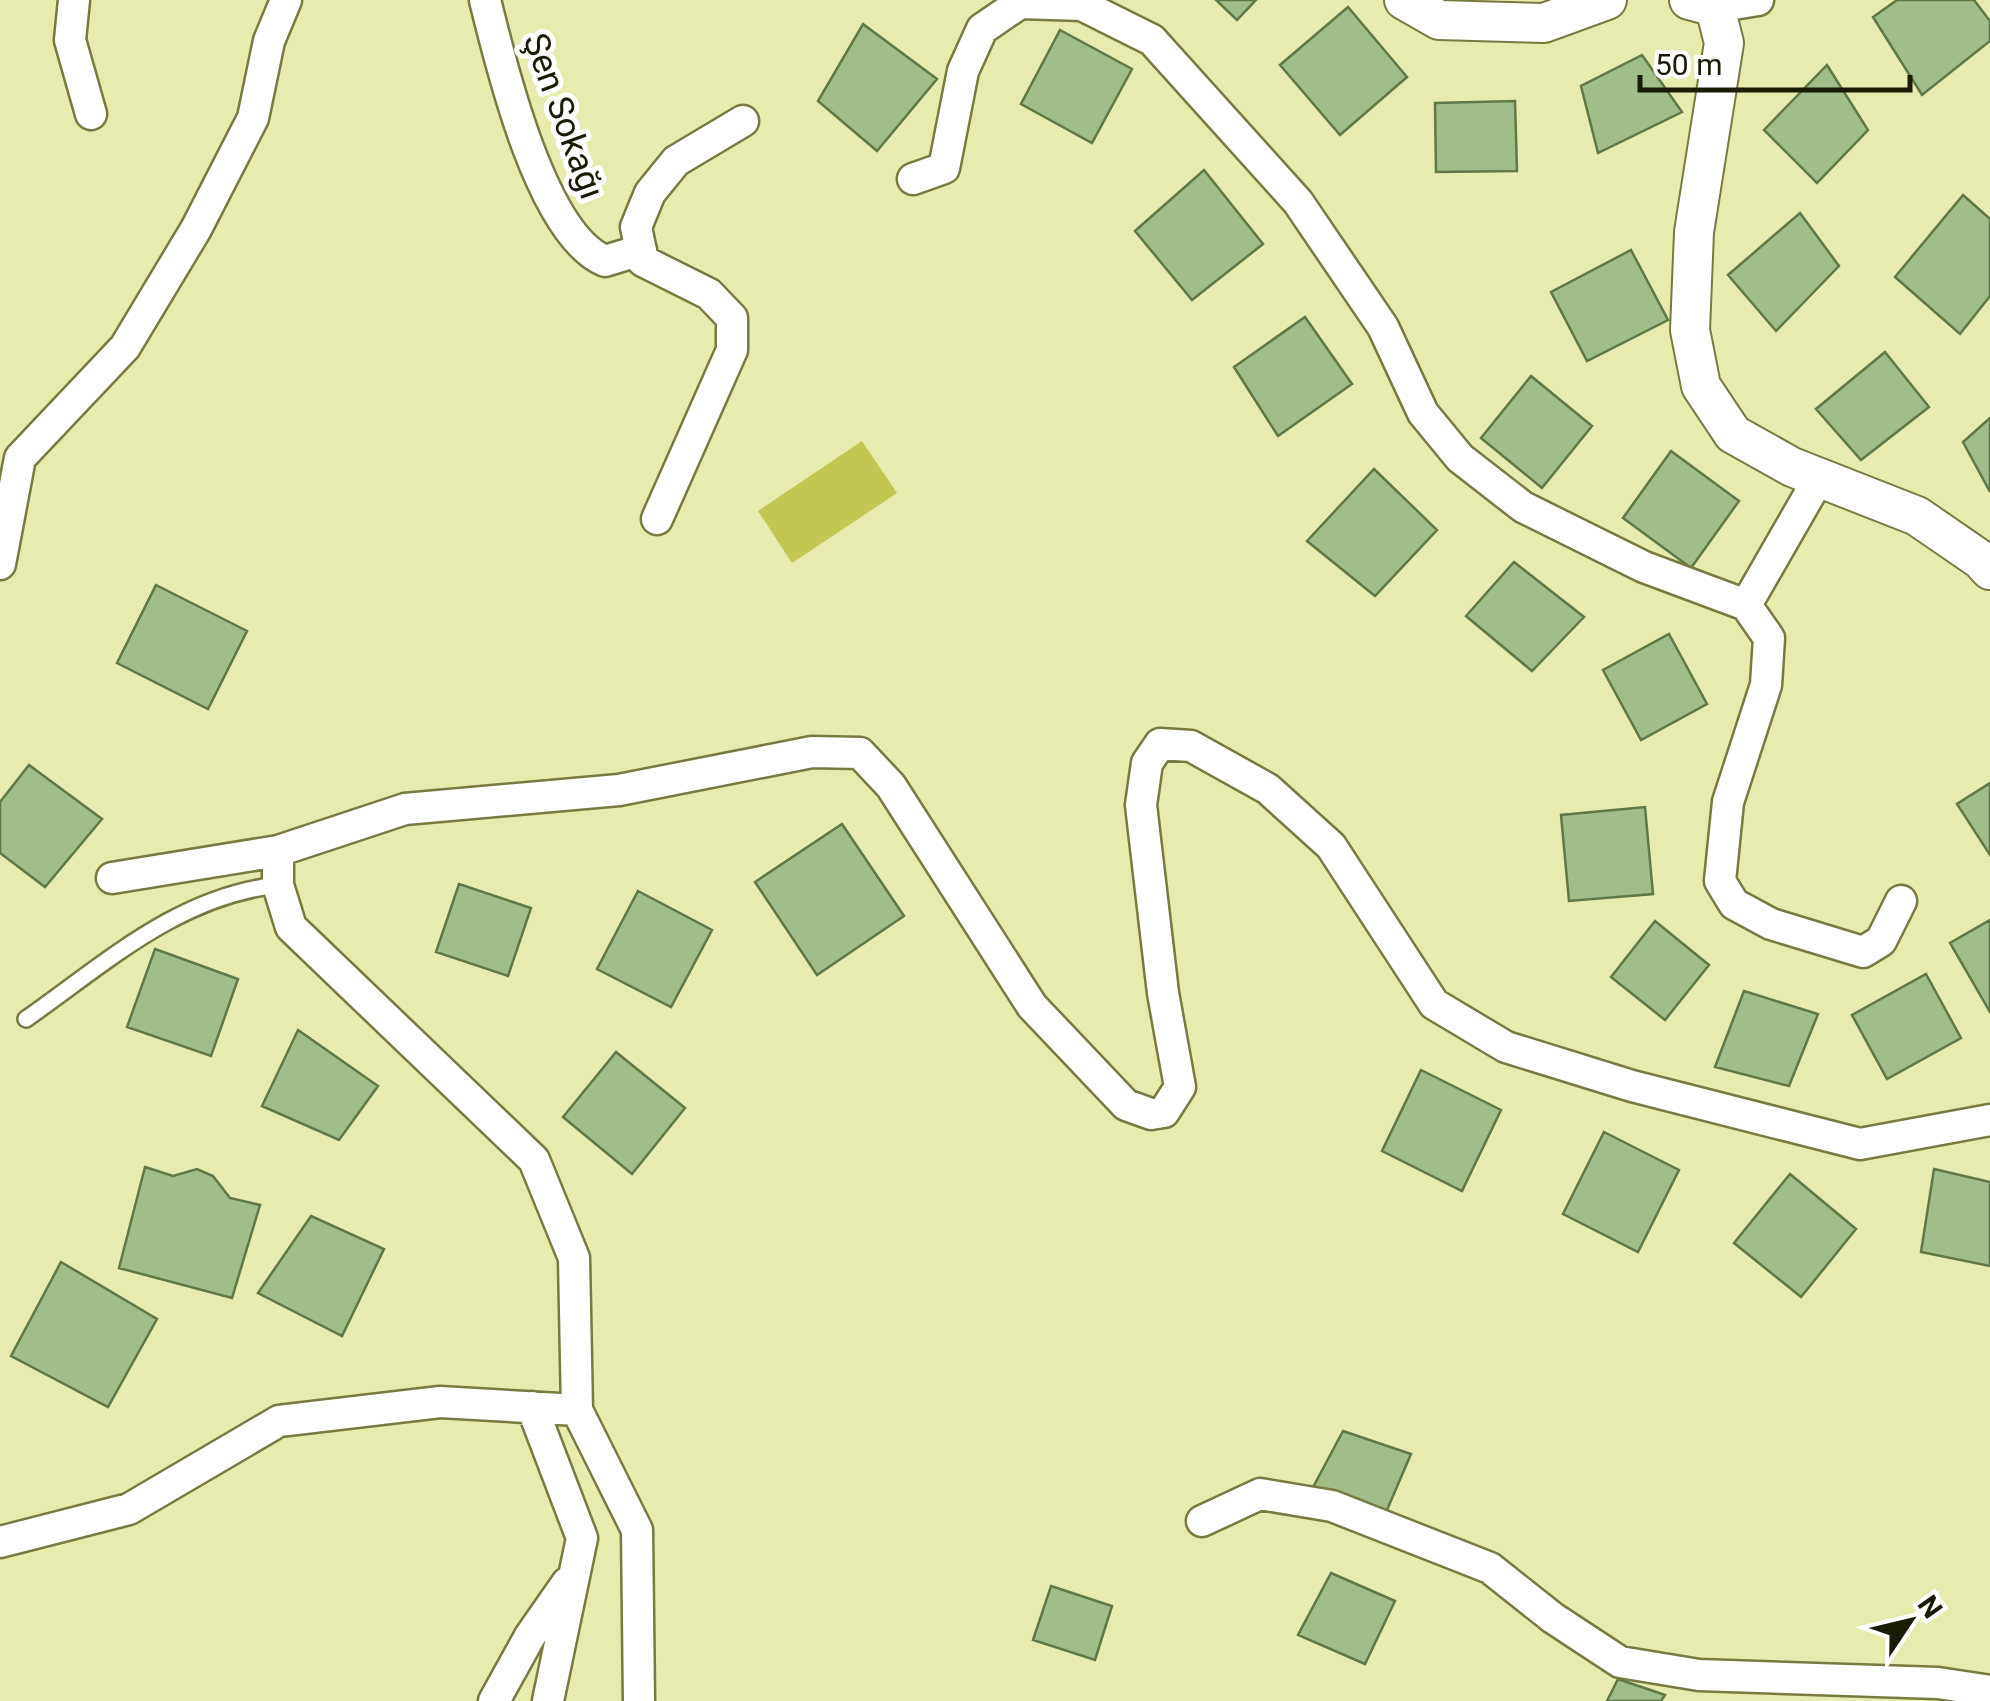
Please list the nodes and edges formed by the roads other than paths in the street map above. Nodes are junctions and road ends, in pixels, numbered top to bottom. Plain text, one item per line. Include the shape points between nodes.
1 (74, 0) edge
2 (286, 0) edge
3 (485, 0) edge
4 (1404, 0) edge
5 (1607, 0) edge
6 (1758, 0) edge
7 (1702, 3) edge
8 (90, 114) dead end
9 (743, 121) dead end
10 (913, 180) dead end
11 (641, 250) junction
12 (1819, 478) junction
13 (657, 519) dead end
14 (0, 564) edge
15 (1990, 570) edge
16 (1746, 605) junction
17 (278, 852) junction
18 (112, 878) dead end
19 (278, 885) junction
20 (1901, 901) dead end
21 (26, 1019) dead end
22 (1990, 1120) edge
23 (532, 1407) junction
24 (577, 1410) junction
25 (1202, 1521) dead end
26 (0, 1542) edge
27 (575, 1573) junction
28 (1780, 1676) junction
29 (1990, 1692) edge
30 (494, 1701) edge
31 (548, 1701) edge
32 (638, 1701) edge
33 (1761, 1701) edge

1 - 8 street via 70,40
2 - 14 street via 253,118 196,229 126,347 20,458
3 - 11 street, Şen Sokağı via 507,90 561,221 587,254 605,261
4 - 5 street via 1439,20 1544,23
6 - 7 street
7 - 12 street via 1724,43 1694,232 1690,330 1701,386 1733,434
9 - 11 street via 676,161 650,193 636,227
10 - 16 street via 944,168 963,70 982,29 1020,3 1082,5 1152,40 1298,202 1383,328 1424,413 1460,458 1540,515 1644,567
11 - 13 street via 643,261 709,294 732,318 732,350
12 - 15 street via 1917,516
12 - 16 street
16 - 20 street via 1769,638 1766,685 1728,802 1720,882 1734,904 1771,924 1863,952 1881,940
17 - 18 street
17 - 19 street
17 - 22 street via 404,809 618,790 812,752 860,753 892,786 1032,1006 1126,1105 1151,1114 1164,1112 1180,1087 1162,994 1142,805 1147,763 1160,744 1191,746 1268,788 1332,846 1434,1004 1506,1047 1860,1144
19 - 21 lane via 228,893 172,917
19 - 24 street via 291,927 534,1160 574,1258
23 - 24 street
23 - 26 street via 440,1402 279,1421 129,1509
23 - 27 street via 582,1538
24 - 32 street via 637,1530
25 - 28 street via 1260,1494 1332,1506 1490,1568 1620,1662 1699,1675
27 - 30 street
27 - 31 street
28 - 29 street via 1938,1683
28 - 33 street

